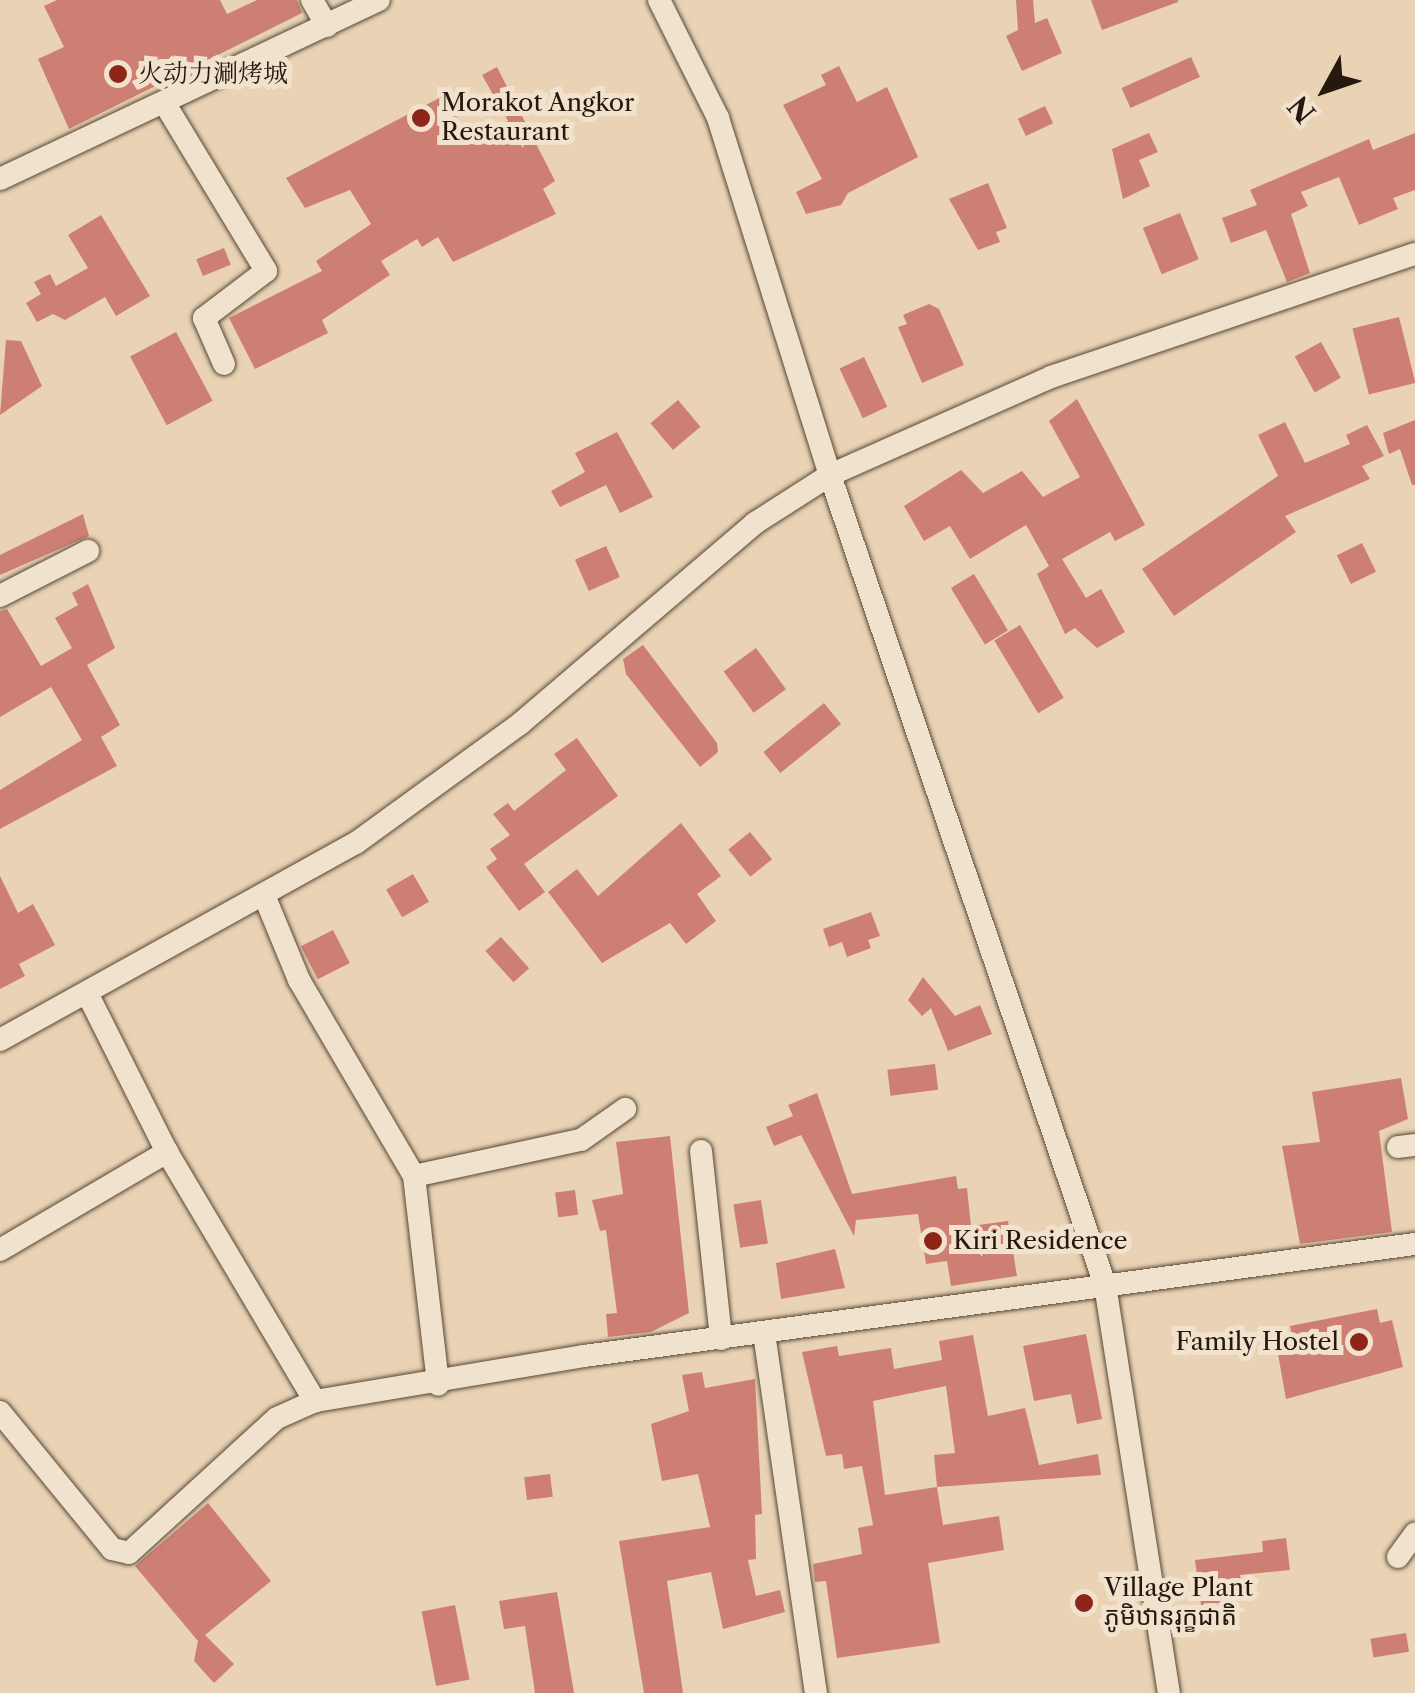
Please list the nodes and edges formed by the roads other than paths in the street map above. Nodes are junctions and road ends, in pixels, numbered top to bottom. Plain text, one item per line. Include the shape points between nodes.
1 (312, 0) edge
2 (379, 0) edge
3 (659, 0) edge
4 (326, 26) junction
5 (165, 104) junction
6 (0, 179) edge
7 (1415, 254) edge
8 (224, 364) dead end
9 (830, 474) junction
10 (88, 551) dead end
11 (0, 596) edge
12 (264, 895) junction
13 (87, 993) junction
14 (0, 1040) edge
15 (626, 1109) dead end
16 (167, 1152) junction
17 (701, 1152) dead end
18 (414, 1176) junction
19 (1415, 1244) edge
20 (0, 1250) edge
21 (1105, 1286) junction
22 (764, 1333) junction
23 (722, 1339) junction
24 (438, 1385) junction
25 (315, 1402) junction
26 (0, 1412) edge
27 (1415, 1534) edge
28 (1398, 1557) dead end
29 (816, 1693) edge
30 (1169, 1693) edge

1 - 4 street
2 - 4 street
3 - 9 street via 718,118
4 - 5 street
5 - 6 street
5 - 8 street via 265,267 204,318
7 - 9 street via 1051,377
9 - 12 street via 731,542 521,723 356,843
9 - 21 street
10 - 11 street
12 - 13 street
12 - 18 street via 299,980
13 - 14 street
13 - 16 street
15 - 18 street via 581,1140
16 - 20 street
16 - 25 street
17 - 23 street
18 - 24 street
19 - 21 street
21 - 22 street
21 - 30 street
22 - 23 street
22 - 29 street
23 - 24 street
24 - 25 street
25 - 26 street via 277,1418 129,1553 112,1548
27 - 28 street

